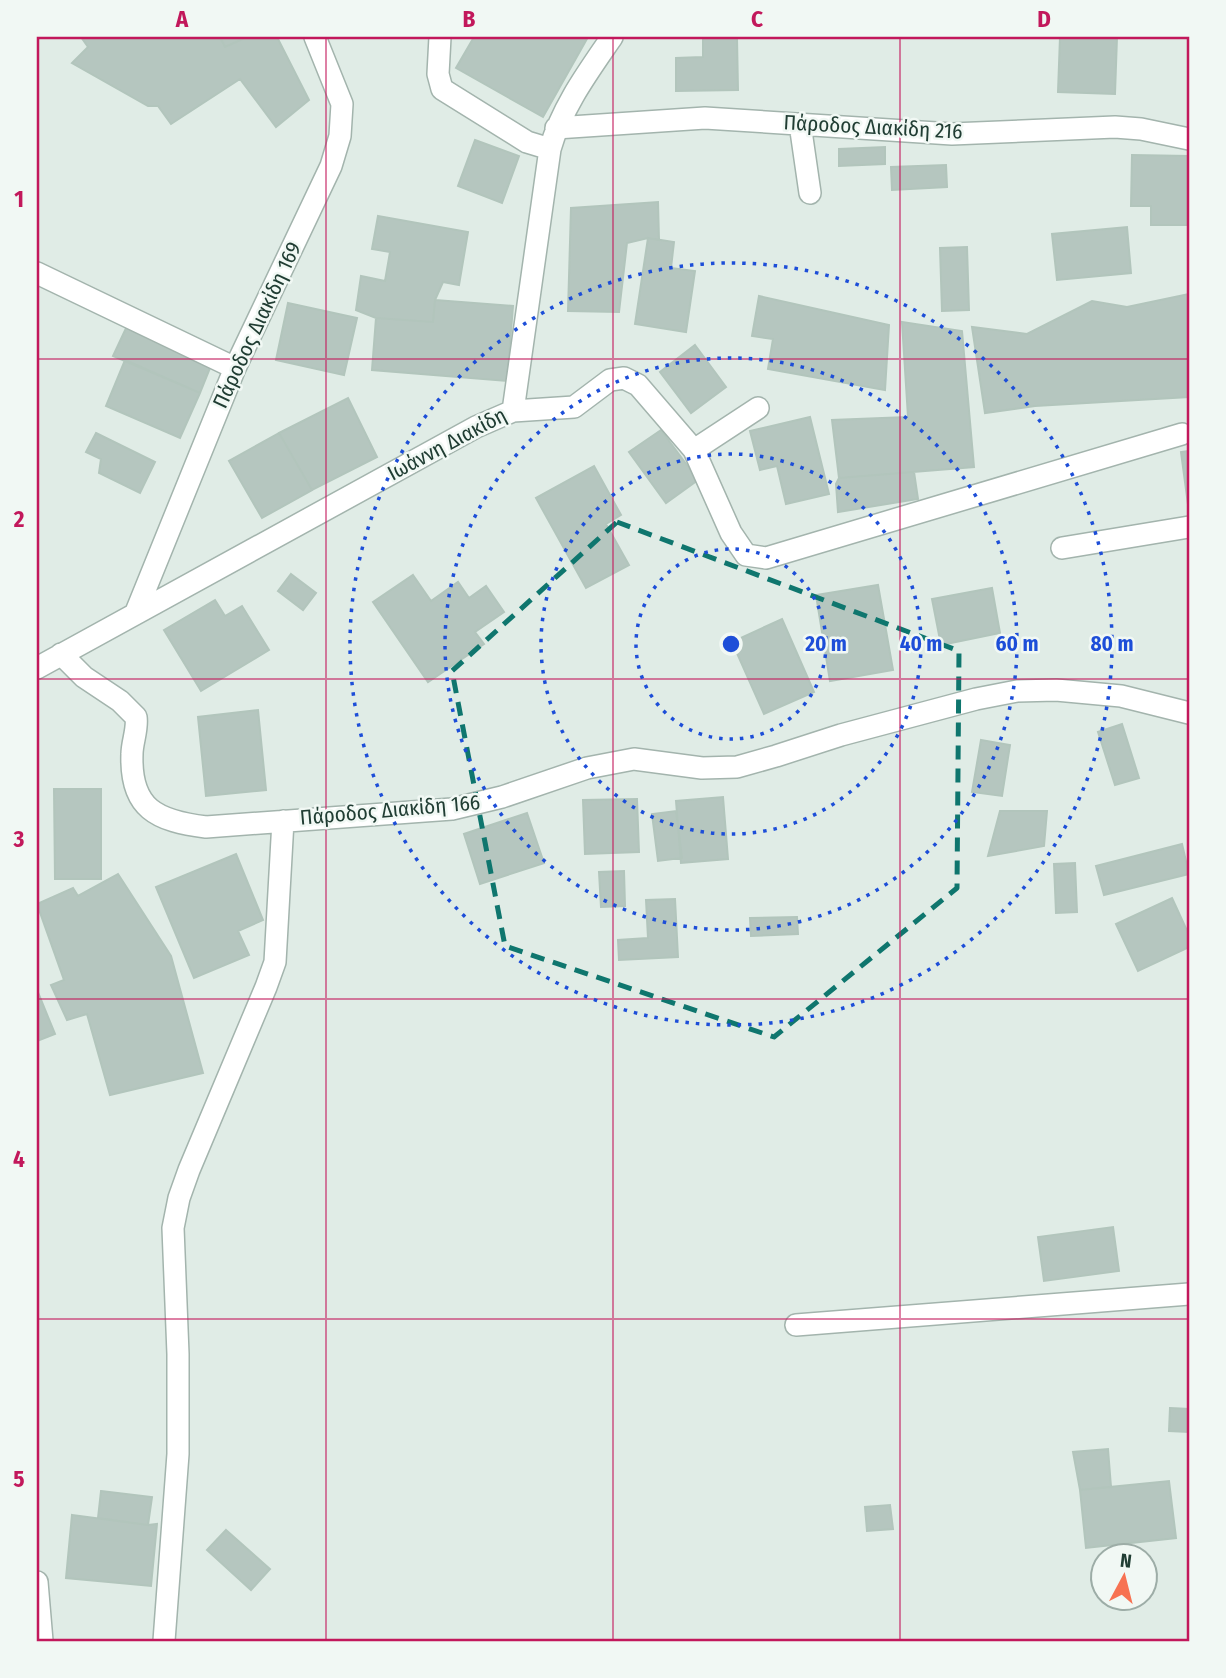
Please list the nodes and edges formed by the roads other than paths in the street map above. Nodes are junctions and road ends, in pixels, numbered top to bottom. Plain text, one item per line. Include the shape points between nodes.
1 (315, 37) edge
2 (440, 37) edge
3 (612, 37) edge
4 (800, 124) junction
5 (556, 128) junction
6 (1189, 139) edge
7 (550, 149) junction
8 (810, 193) dead end
9 (37, 273) edge
10 (235, 368) junction
11 (758, 408) dead end
12 (513, 411) junction
13 (1182, 434) dead end
14 (694, 450) junction
15 (1189, 527) edge
16 (1062, 548) dead end
17 (136, 612) junction
18 (61, 654) junction
19 (37, 668) edge
20 (1189, 713) edge
21 (283, 821) junction
22 (1189, 1294) edge
23 (796, 1325) dead end
24 (37, 1582) edge
25 (41, 1641) edge
26 (164, 1641) edge

1 - 10 street, Πάροδος Διακίδη 169 via 342,104 340,136 331,166
2 - 7 street via 442,89 527,142
3 - 5 street, Ιωάννη Διακίδη
4 - 5 street, Πάροδος Διακίδη 216 via 705,118
4 - 6 street, Πάροδος Διακίδη 216 via 952,134 1115,127
4 - 8 street
5 - 7 street, Ιωάννη Διακίδη
7 - 12 street, Ιωάννη Διακίδη
9 - 10 street
10 - 17 street, Πάροδος Διακίδη 169
11 - 14 street
12 - 14 street via 574,407 610,380 624,378 638,385
12 - 17 street, Ιωάννη Διακίδη
13 - 14 street via 766,558 746,555 731,533
15 - 16 street
17 - 18 street, Ιωάννη Διακίδη
18 - 19 street, Ιωάννη Διακίδη
18 - 21 street, Πάροδος Διακίδη 166 via 136,717 132,774 141,802 165,817 198,826
20 - 21 street, Πάροδος Διακίδη 166 via 1102,693 1017,691 841,735 737,767 702,768 634,759 587,768 476,805
21 - 26 street via 275,962 176,1209 178,1454
22 - 23 street
24 - 25 street

